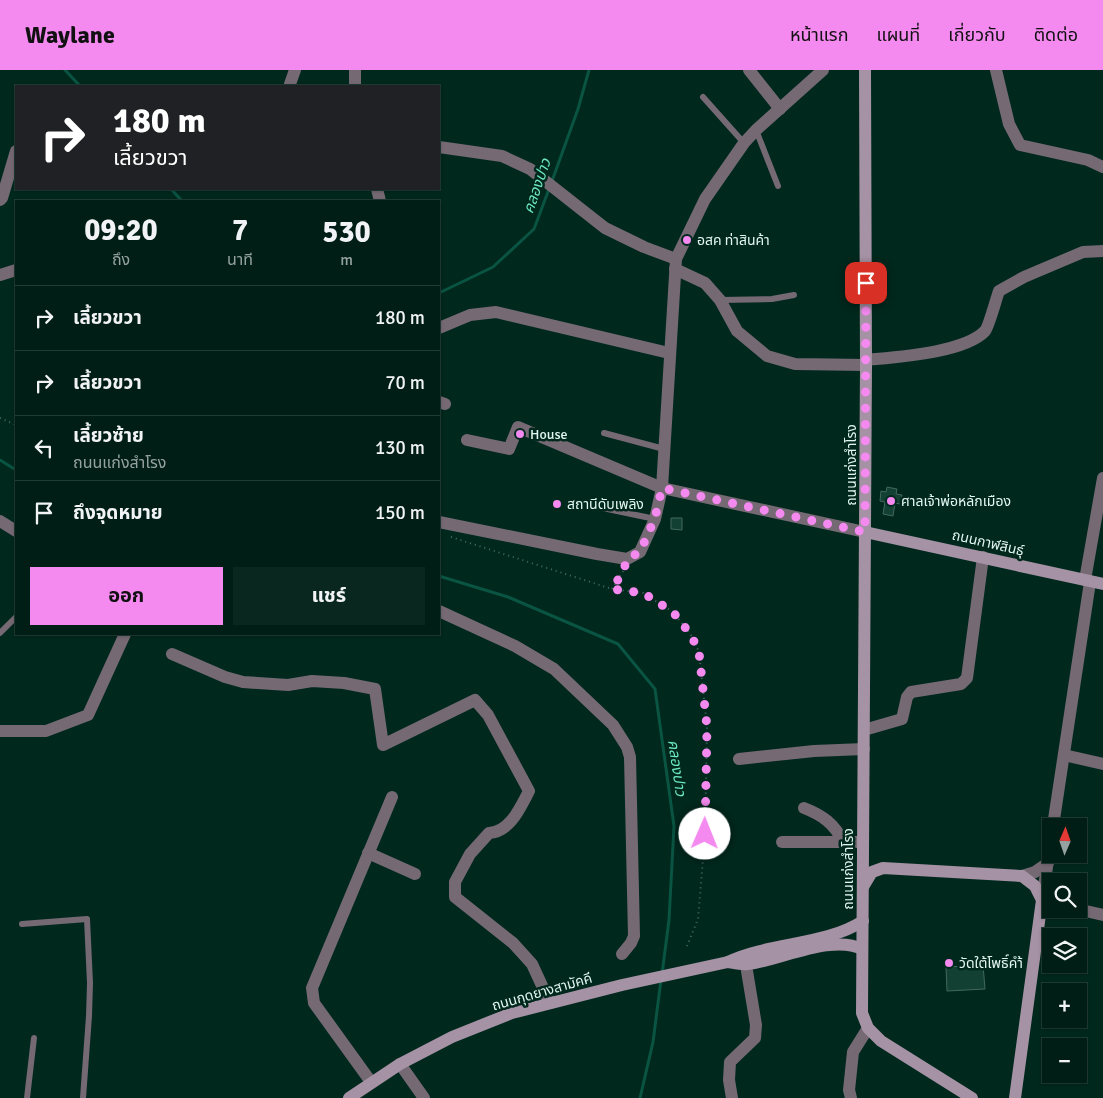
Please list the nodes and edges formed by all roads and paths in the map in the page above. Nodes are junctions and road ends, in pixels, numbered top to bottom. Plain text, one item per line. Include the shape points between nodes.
1 (296, 70) edge
2 (355, 70) edge
3 (749, 70) edge
4 (824, 70) edge
5 (865, 70) edge
6 (996, 70) edge
7 (290, 84) dead end
8 (355, 85) edge
9 (703, 97) dead end
10 (780, 110) junction
11 (756, 130) junction
12 (744, 143) junction
13 (440, 147) edge
14 (15, 154) edge
15 (1103, 156) edge
16 (1088, 160) junction
17 (1103, 168) edge
18 (778, 186) dead end
19 (0, 200) edge
20 (1103, 251) edge
21 (676, 264) junction
22 (15, 270) edge
23 (0, 275) edge
24 (794, 295) dead end
25 (720, 300) junction
26 (440, 328) edge
27 (669, 353) junction
28 (866, 363) junction
29 (0, 418) edge
30 (15, 425) edge
31 (604, 433) dead end
32 (467, 440) dead end
33 (664, 449) junction
34 (1103, 478) edge
35 (662, 488) junction
36 (598, 507) dead end
37 (655, 518) junction
38 (0, 521) edge
39 (441, 528) edge
40 (15, 530) edge
41 (865, 532) junction
42 (983, 557) junction
43 (627, 559) junction
44 (1093, 582) edge
45 (612, 589) junction
46 (440, 611) edge
47 (15, 618) edge
48 (0, 633) edge
49 (126, 635) edge
50 (172, 654) dead end
51 (864, 730) junction
52 (0, 731) edge
53 (864, 748) junction
54 (1064, 755) junction
55 (739, 759) dead end
56 (1103, 764) edge
57 (392, 797) dead end
58 (804, 808) dead end
59 (1054, 818) edge
60 (782, 842) dead end
61 (843, 842) junction
62 (863, 845) junction
63 (368, 854) junction
64 (1048, 863) joint
65 (883, 868) junction
66 (1048, 873) edge
67 (415, 874) dead end
68 (1022, 876) junction
69 (863, 887) junction
70 (1042, 895) edge
71 (1087, 911) edge
72 (1103, 915) edge
73 (1044, 918) edge
74 (863, 921) junction
75 (22, 924) dead end
76 (688, 946) dead end
77 (862, 949) junction
78 (622, 954) dead end
79 (728, 962) junction
80 (746, 965) junction
81 (550, 1003) junction
82 (868, 1028) junction
83 (34, 1038) dead end
84 (400, 1064) junction
85 (372, 1082) junction
86 (27, 1098) edge
87 (83, 1098) edge
88 (350, 1098) edge
89 (424, 1098) edge
90 (732, 1098) edge
91 (852, 1098) edge
92 (972, 1098) edge
93 (1015, 1098) edge

1 - 7 street
2 - 8 street
3 - 10 street
4 - 10 street
5 - 28 main road, ถนนแก่งสำโรง
6 - 16 street via 1009,124 1020,145
9 - 12 lane
10 - 11 street
11 - 12 street
11 - 18 lane
12 - 21 street via 706,199
13 - 21 street via 502,156 530,170 605,228
14 - 19 street
15 - 16 street
16 - 17 street
20 - 28 street via 1083,252 999,291 987,329 972,341 923,354
21 - 25 street via 705,283
21 - 27 street
22 - 23 street
24 - 25 lane via 772,299
25 - 28 street via 737,331 767,356 795,364
26 - 27 street via 470,315 496,312
27 - 33 street
28 - 41 main road, ถนนแก่งสำโรง
29 - 30 path
31 - 33 lane
32 - 35 street via 509,449 518,427
33 - 35 street
34 - 44 street
35 - 37 street
35 - 41 street
36 - 37 lane
37 - 43 street via 640,552
38 - 40 street
39 - 43 street
39 - 45 path
41 - 42 main road, ถนนกาฬสินธุ์
41 - 51 main road, ถนนแก่งสำโรง
42 - 44 main road, ถนนกาฬสินธุ์
42 - 51 street via 967,678 961,684 911,692 902,719
43 - 45 path
44 - 54 street
45 - 76 path via 643,593 673,612 691,635 699,652 707,727 705,834 698,919
46 - 78 street via 515,646 554,669 613,724 627,748 630,757 634,936
47 - 48 lane
49 - 52 street via 88,715 46,731
50 - 81 street via 243,682 288,685 312,681 344,683 375,690 383,745 475,700 488,715 529,791 510,823 499,832 489,833 470,854 454,882 455,897 513,943 532,964
51 - 53 main road, ถนนแก่งสำโรง
53 - 55 street
53 - 62 main road, ถนนแก่งสำโรง
54 - 56 street
54 - 59 street
57 - 63 street
58 - 61 street via 834,826
60 - 61 street
61 - 62 street
62 - 65 main road via 873,861
62 - 69 main road, ถนนแก่งสำโรง
63 - 67 street
63 - 85 street via 312,988 314,1003
64 - 66 street
64 - 68 street
65 - 68 main road
65 - 69 main road via 872,872
68 - 70 main road
69 - 74 main road, ถนนแก่งสำโรง
71 - 72 street
73 - 93 main road
74 - 77 main road, ถนนแก่งสำโรง
74 - 79 main road, ถนนกุดยางสามัคคี via 839,932 744,954
75 - 87 lane via 88,919 90,983
77 - 80 main road, ถนนกุดยางสามัคคี via 855,945 834,944
77 - 82 main road, ถนนแก่งสำโรง via 862,1013
79 - 80 main road, ถนนกุดยางสามัคคี
79 - 81 main road, ถนนกุดยางสามัคคี
80 - 90 street via 756,1025 755,1038 730,1062
81 - 84 main road, ถนนกุดยางสามัคคี via 512,1013 452,1037
82 - 91 street via 853,1052 849,1090
82 - 92 main road via 881,1041
83 - 86 lane
84 - 85 main road, ถนนกุดยางสามัคคี
84 - 89 street
85 - 88 main road, ถนนกุดยางสามัคคี

